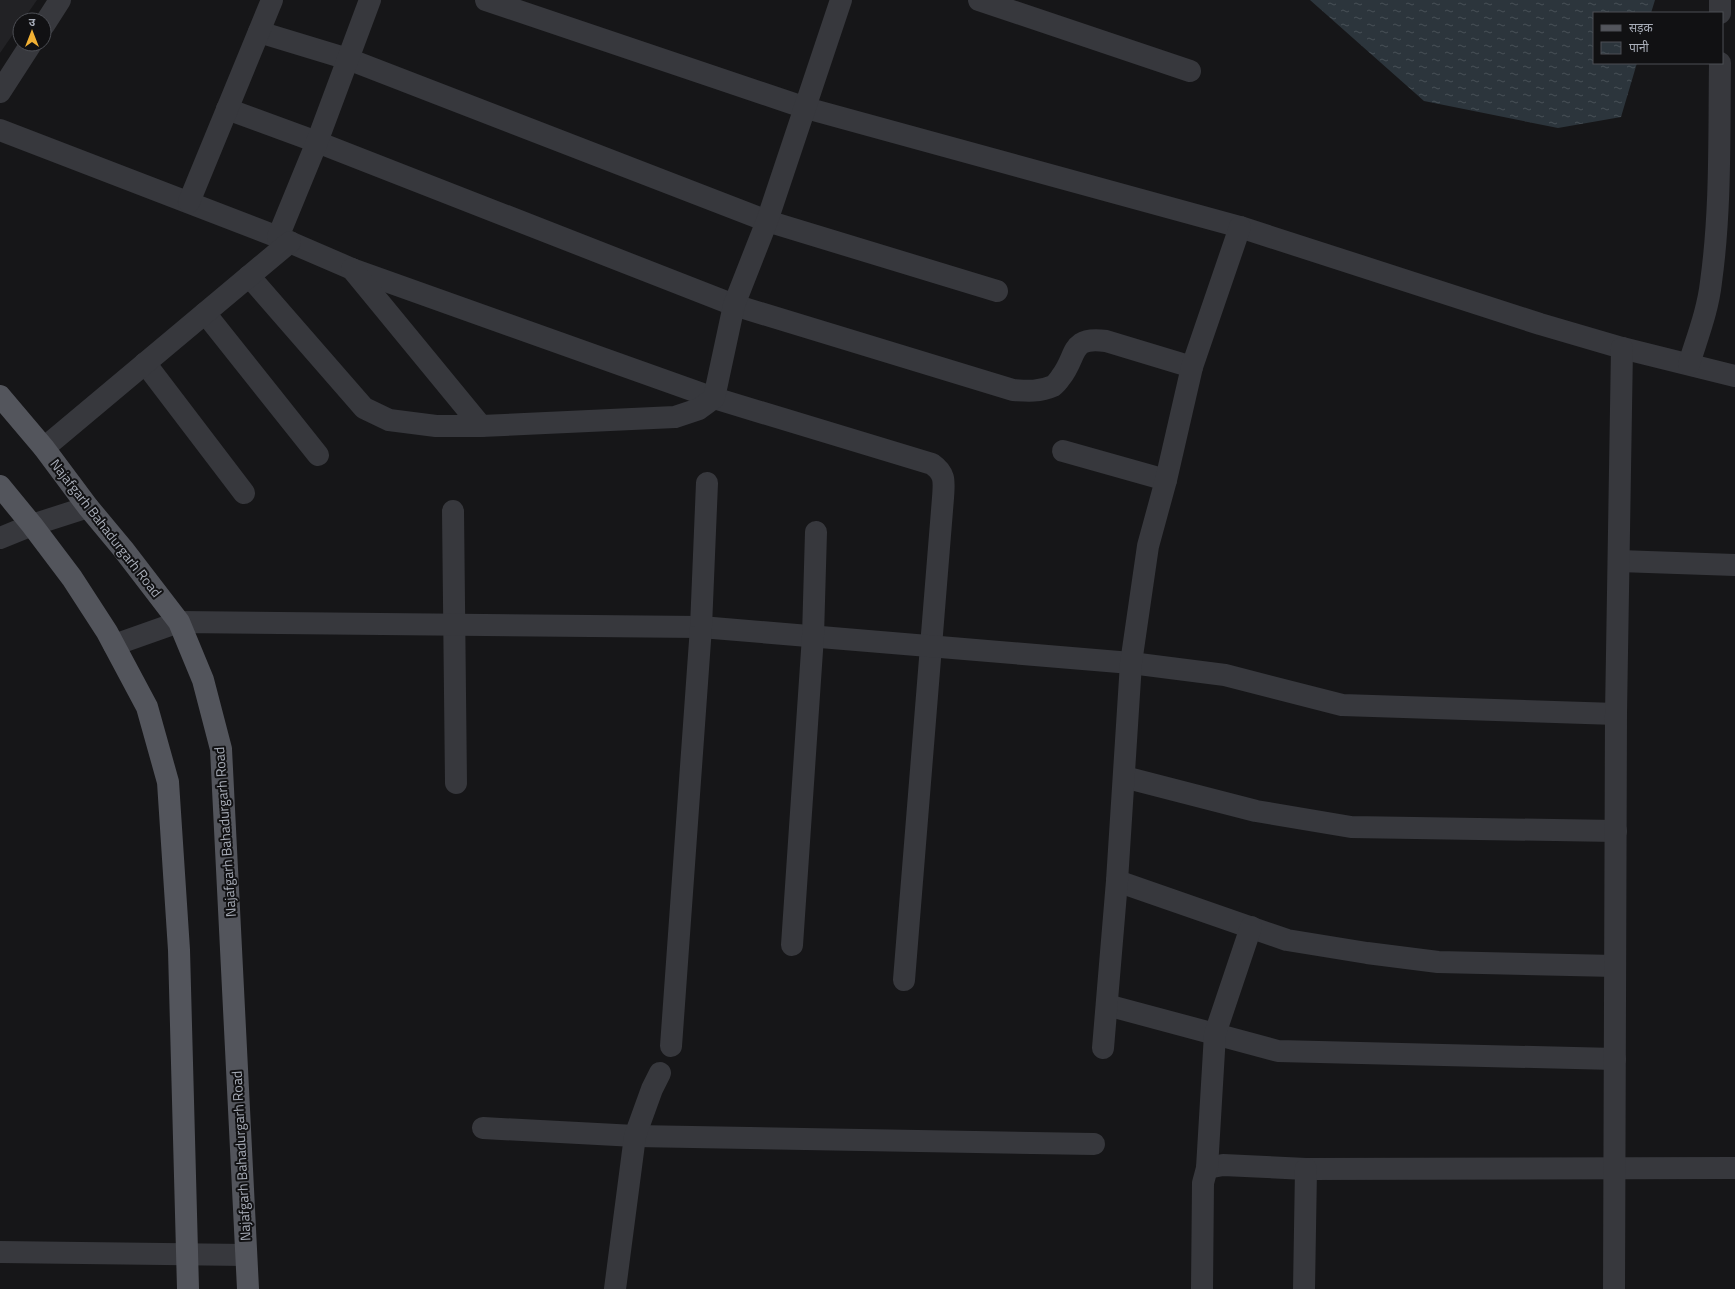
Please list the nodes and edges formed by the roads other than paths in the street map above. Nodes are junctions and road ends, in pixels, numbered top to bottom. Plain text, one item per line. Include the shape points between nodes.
1 (60, 0) edge
2 (272, 0) edge
3 (370, 0) edge
4 (486, 0) edge
5 (841, 0) edge
6 (980, 0) edge
7 (1720, 0) edge
8 (52, 12) edge
9 (1720, 12) edge
10 (259, 32) junction
11 (26, 52) edge
12 (348, 59) junction
13 (1720, 64) edge
14 (1190, 71) dead end
15 (0, 92) edge
16 (806, 108) junction
17 (227, 109) junction
18 (0, 130) edge
19 (317, 142) junction
20 (188, 202) junction
21 (767, 221) junction
22 (1240, 227) junction
23 (284, 240) junction
24 (352, 269) junction
25 (249, 276) junction
26 (997, 291) dead end
27 (734, 305) junction
28 (205, 313) junction
29 (1622, 348) junction
30 (145, 363) junction
31 (1688, 364) junction
32 (1192, 367) junction
33 (1735, 376) edge
34 (0, 396) edge
35 (714, 398) junction
36 (481, 426) junction
37 (44, 448) junction
38 (1063, 451) dead end
39 (318, 455) dead end
40 (1166, 480) junction
41 (707, 483) dead end
42 (0, 486) edge
43 (244, 493) dead end
44 (88, 507) junction
45 (453, 511) dead end
46 (32, 525) junction
47 (816, 532) dead end
48 (0, 538) edge
49 (1619, 561) junction
50 (1735, 564) edge
51 (179, 622) junction
52 (455, 625) junction
53 (701, 627) junction
54 (813, 636) junction
55 (114, 645) junction
56 (930, 646) junction
57 (1131, 663) junction
58 (1616, 714) junction
59 (1124, 777) junction
60 (456, 783) dead end
61 (1616, 831) junction
62 (1117, 881) junction
63 (1251, 927) junction
64 (792, 945) dead end
65 (1615, 966) junction
66 (904, 980) dead end
67 (1107, 1005) junction
68 (1215, 1034) junction
69 (671, 1046) dead end
70 (1103, 1048) dead end
71 (1615, 1059) junction
72 (660, 1073) dead end
73 (483, 1128) dead end
74 (635, 1136) junction
75 (1094, 1144) dead end
76 (1207, 1168) junction
77 (1614, 1168) junction
78 (1735, 1168) edge
79 (1306, 1169) junction
80 (0, 1252) edge
81 (186, 1255) junction
82 (246, 1255) junction
83 (188, 1289) edge
84 (248, 1289) edge
85 (615, 1289) edge
86 (1202, 1289) edge
87 (1304, 1289) edge
88 (1614, 1289) edge

1 - 8 street
2 - 10 street
3 - 12 street
4 - 16 street
5 - 16 street
6 - 14 street
7 - 9 street
10 - 12 street
10 - 17 street
11 - 15 street
12 - 19 street
12 - 21 street
13 - 31 street via 1718,216 1711,284
16 - 21 street
16 - 22 street
17 - 19 street
17 - 20 street
18 - 20 street
19 - 23 street
19 - 27 street
20 - 23 street
21 - 26 street
21 - 27 street
22 - 29 street
22 - 32 street
23 - 24 street
23 - 25 street
24 - 35 street
24 - 36 street
25 - 28 street
25 - 36 street via 364,408 389,420 436,426
27 - 32 street via 1013,390 1040,391 1054,385 1064,373 1075,349 1083,341 1094,339
27 - 35 street
28 - 30 street
28 - 39 street
29 - 31 street
29 - 49 street
30 - 37 street
30 - 43 street
31 - 33 street
32 - 40 street
34 - 37 main road, Najafgarh Bahadurgarh Road
35 - 36 street via 699,409 675,416
35 - 56 street via 932,464 940,470 944,493
37 - 44 main road, Najafgarh Bahadurgarh Road
38 - 40 street
40 - 57 street via 1148,546
41 - 53 street
42 - 46 main road
44 - 46 street
44 - 51 main road, Najafgarh Bahadurgarh Road
45 - 52 street
46 - 48 street
46 - 55 main road via 72,578
47 - 54 street
49 - 50 street
49 - 58 street
51 - 52 street
51 - 55 street
51 - 82 main road, Najafgarh Bahadurgarh Road via 203,680 221,749
52 - 53 street
52 - 60 street
53 - 54 street
53 - 69 street
54 - 56 street
54 - 64 street
55 - 81 main road via 147,707 168,782 179,950
56 - 57 street
56 - 66 street
57 - 58 street via 1225,675 1342,705
57 - 59 street
58 - 61 street
59 - 61 street via 1256,811 1351,827
59 - 62 street
61 - 65 street
62 - 63 street
62 - 67 street
63 - 65 street via 1287,940 1438,962
63 - 68 street
65 - 71 street
67 - 68 street
67 - 70 street
68 - 71 street via 1278,1050
68 - 76 street
71 - 77 street
72 - 74 street
73 - 74 street
74 - 75 street
74 - 85 street
76 - 79 street via 1223,1165
76 - 86 street via 1203,1183
77 - 78 street
77 - 79 street
77 - 88 street
79 - 87 street
80 - 81 street
81 - 82 street
81 - 83 main road
82 - 84 main road, Najafgarh Bahadurgarh Road

